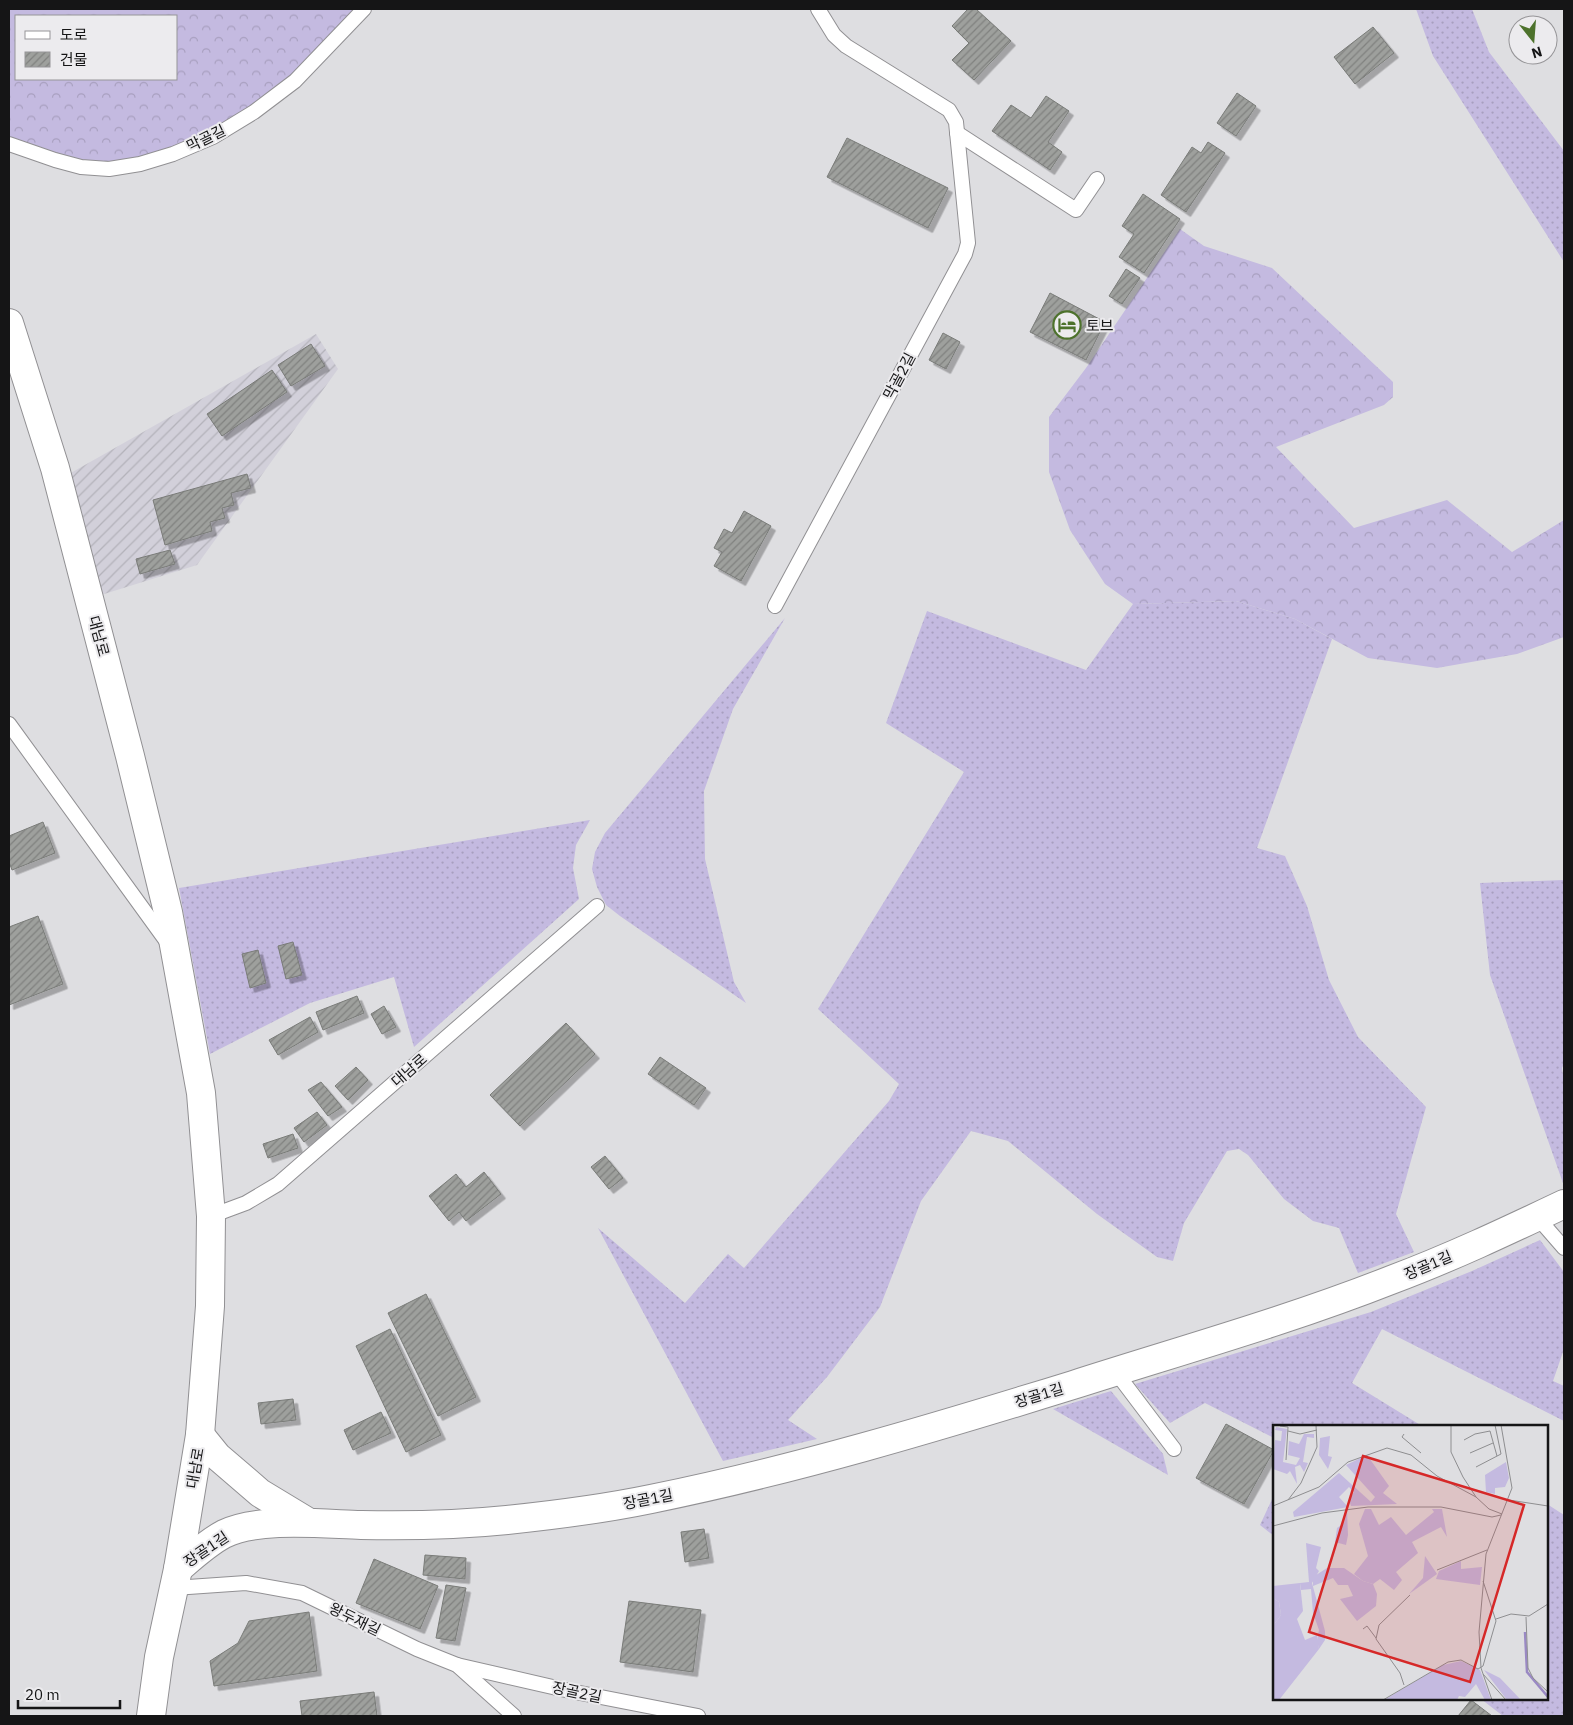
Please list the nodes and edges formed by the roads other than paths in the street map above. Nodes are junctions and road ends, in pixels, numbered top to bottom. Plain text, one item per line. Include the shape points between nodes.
1 (364, 9) edge
2 (818, 9) edge
3 (957, 133) junction
4 (9, 144) edge
5 (1098, 178) dead end
6 (9, 323) edge
7 (775, 606) dead end
8 (9, 724) edge
9 (597, 906) dead end
10 (175, 953) junction
11 (1564, 1204) edge
12 (210, 1216) junction
13 (1537, 1217) junction
14 (1564, 1248) edge
15 (1115, 1371) junction
16 (200, 1435) junction
17 (1174, 1449) dead end
18 (308, 1522) junction
19 (176, 1579) junction
20 (456, 1665) junction
21 (151, 1716) edge
22 (514, 1716) edge
23 (698, 1716) edge

1 - 4 lane, 막골길 via 295,81 261,107 213,137 173,154 109,169 55,160
2 - 3 lane, 막골2길 via 834,35 846,46 949,110 956,122
3 - 5 lane via 1076,210
3 - 7 lane, 막골2길 via 968,243 965,254
6 - 10 street, 대남로 via 55,468 130,756
8 - 10 lane, 대남로
9 - 12 lane, 대남로 via 278,1184 246,1204
10 - 12 street, 대남로 via 201,1093
11 - 13 street, 장골1길
12 - 16 street, 대남로 via 210,1306
13 - 14 lane
13 - 15 street, 장골1길 via 1390,1281 1258,1327
15 - 17 lane
15 - 18 street, 장골1길 via 944,1425 740,1480 647,1500 459,1525
16 - 18 street via 217,1456 260,1493
16 - 19 street, 대남로
18 - 19 street, 장골1길 via 255,1526 226,1533 208,1545
19 - 20 lane, 왕두재길 via 246,1583 302,1593
19 - 21 street, 대남로 via 159,1657
20 - 22 lane, 왕두재길
20 - 23 lane, 장골2길

